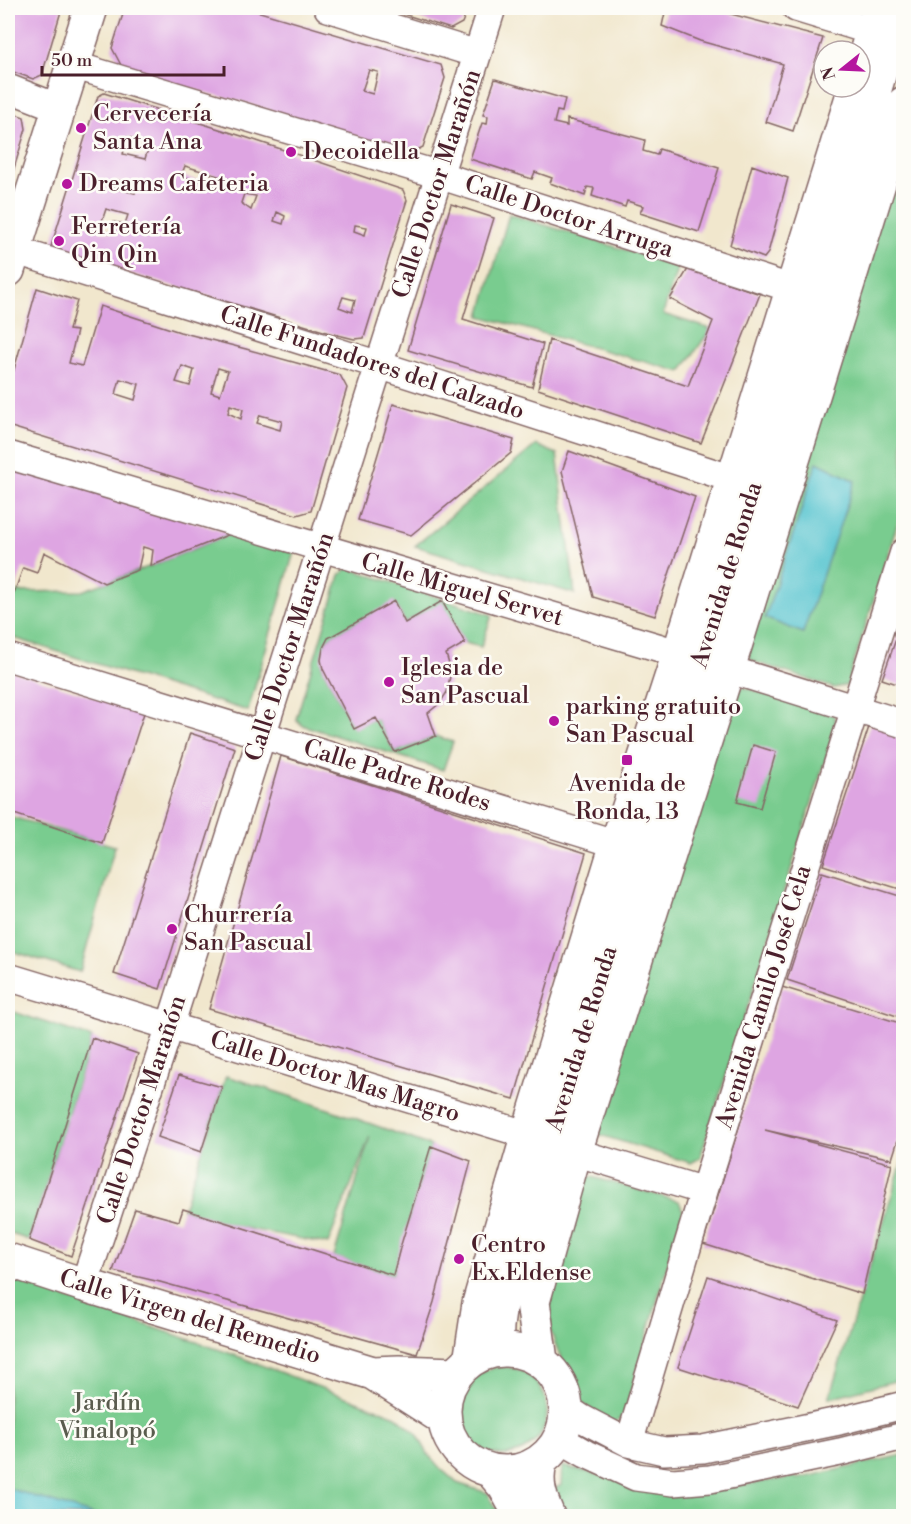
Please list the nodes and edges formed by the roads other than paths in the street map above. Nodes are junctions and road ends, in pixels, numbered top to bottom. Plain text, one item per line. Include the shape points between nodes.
1 (91, 8) edge
2 (328, 8) edge
3 (492, 8) edge
4 (796, 8) edge
5 (888, 25) edge
6 (872, 46) edge
7 (477, 54) junction
8 (73, 65) junction
9 (8, 88) edge
10 (848, 99) edge
11 (903, 103) edge
12 (59, 108) junction
13 (439, 175) junction
14 (11, 260) edge
15 (790, 288) junction
16 (380, 365) junction
17 (8, 455) edge
18 (730, 478) junction
19 (321, 548) junction
20 (903, 552) edge
21 (8, 657) edge
22 (701, 661) junction
23 (855, 709) junction
24 (903, 724) edge
25 (262, 735) junction
26 (614, 843) junction
27 (8, 977) edge
28 (170, 1026) junction
29 (525, 1134) junction
30 (575, 1152) junction
31 (704, 1191) junction
32 (8, 1260) edge
33 (84, 1285) junction
34 (541, 1361) junction
35 (473, 1362) junction
36 (373, 1373) junction
37 (903, 1405) edge
38 (443, 1418) junction
39 (555, 1436) junction
40 (903, 1436) edge
41 (629, 1443) junction
42 (492, 1472) junction
43 (533, 1513) edge

1 - 8 street
2 - 7 street
3 - 7 street, Calle Doctor Marañón
4 - 5 street
5 - 6 street
5 - 22 street, Avenida de Ronda
7 - 13 street, Calle Doctor Marañón
8 - 12 street
8 - 13 street, Calle Doctor Arruga
9 - 12 street
10 - 15 street, Avenida de Ronda
11 - 22 street, Avenida de Ronda
12 - 14 street
13 - 15 street, Calle Doctor Arruga
13 - 16 street, Calle Doctor Marañón
14 - 16 street, Calle Fundadores del Calzado
15 - 18 street, Avenida de Ronda
16 - 18 street, Calle Fundadores del Calzado
16 - 19 street, Calle Doctor Marañón
17 - 19 street, Calle Miguel Servet
18 - 22 street, Avenida de Ronda
19 - 22 street, Calle Miguel Servet
19 - 25 street, Calle Doctor Marañón
20 - 23 street, Avenida Camilo José Cela
21 - 25 street, Calle Padre Rodes
22 - 23 street, Calle Miguel Servet
22 - 26 street, Avenida de Ronda
22 - 30 street, Avenida de Ronda
22 - 35 street, Avenida de Ronda via 500,1304 497,1326
23 - 24 street, Calle Miguel Servet
23 - 31 street, Avenida Camilo José Cela
25 - 26 street, Calle Padre Rodes
25 - 28 street, Calle Doctor Marañón
26 - 29 street, Avenida de Ronda
27 - 28 street, Calle Doctor Mas Magro
28 - 29 street, Calle Doctor Mas Magro
28 - 33 street, Calle Doctor Marañón
29 - 35 street, Avenida de Ronda via 476,1303
30 - 31 street
30 - 34 street, Avenida de Ronda via 533,1302
31 - 41 street, Avenida Camilo José Cela
32 - 33 street, Calle Virgen del Remedio
33 - 36 street, Calle Virgen del Remedio
34 - 35 street via 512,1350
34 - 39 street via 563,1390
35 - 36 street, Calle Virgen del Remedio
35 - 38 street via 447,1388
36 - 38 street, Calle Virgen del Remedio
37 - 41 street via 703,1449 664,1451
38 - 42 street via 454,1447 477,1467
39 - 40 street via 636,1477 673,1482 710,1479
39 - 41 street via 581,1418
39 - 42 street via 525,1470
39 - 43 street via 537,1474
42 - 43 street

